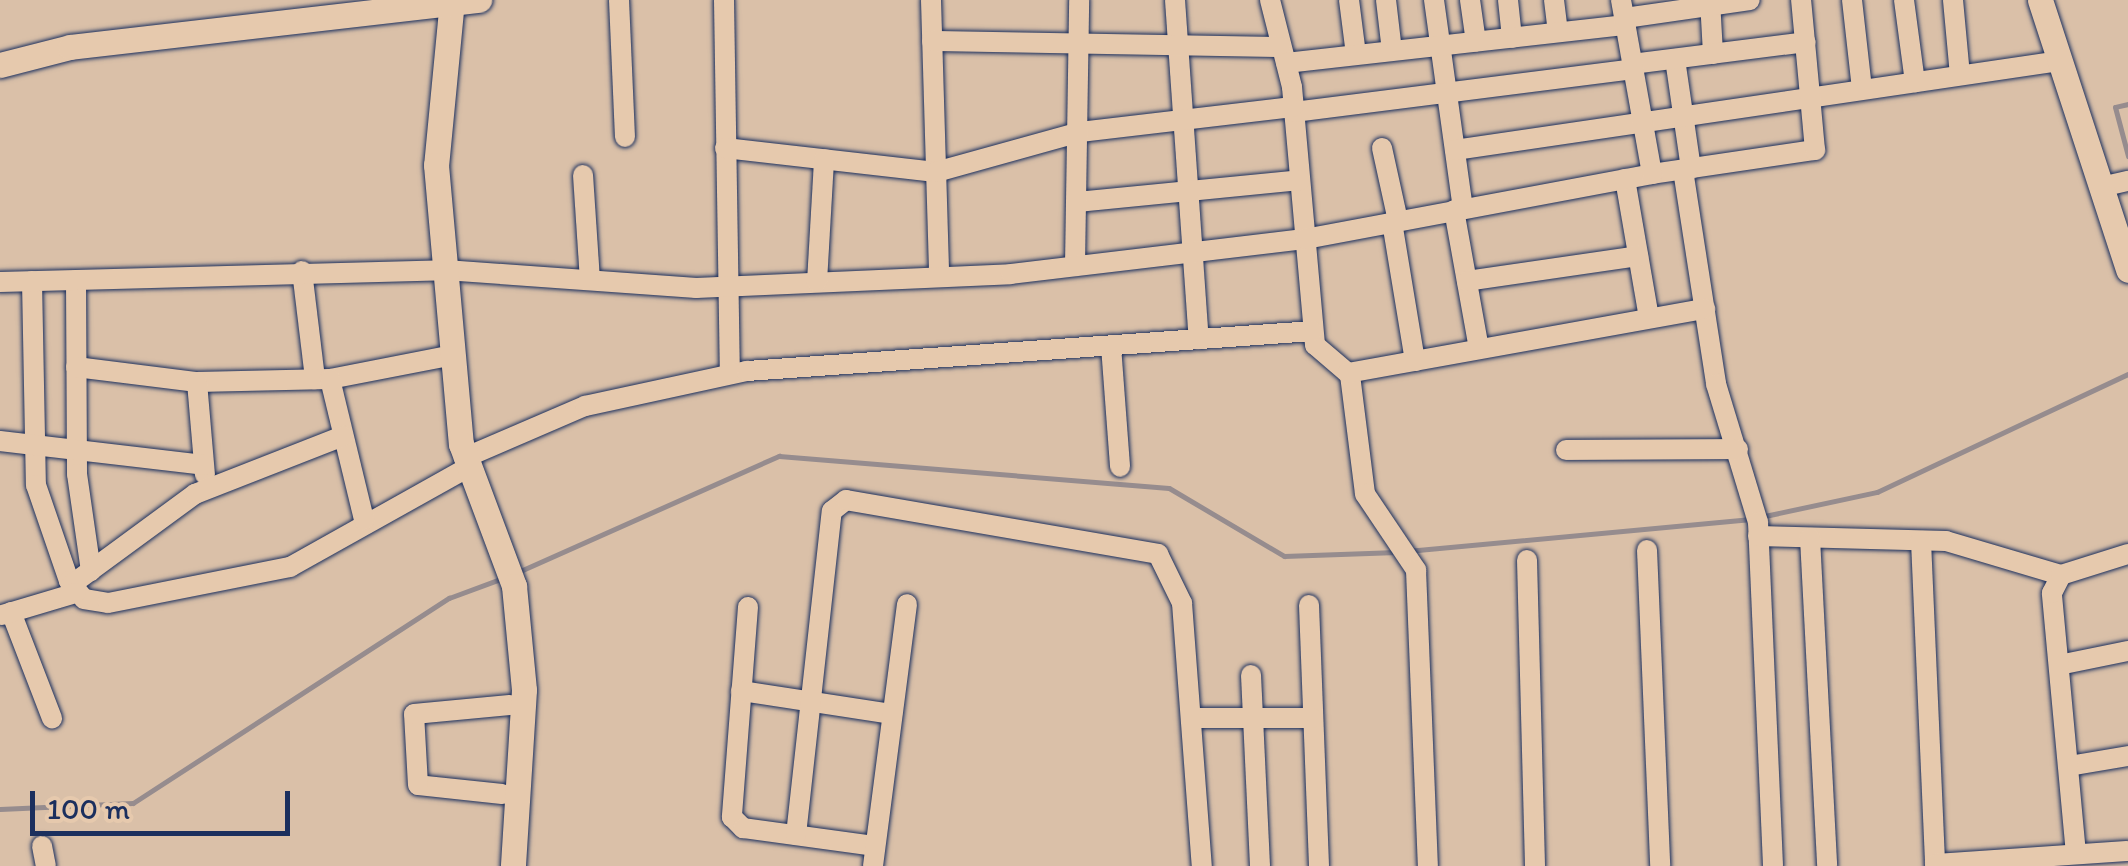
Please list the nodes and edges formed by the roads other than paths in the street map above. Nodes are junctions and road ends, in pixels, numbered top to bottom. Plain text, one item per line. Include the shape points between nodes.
1 (479, 0) edge
2 (618, 0) edge
3 (724, 0) edge
4 (931, 0) edge
5 (1079, 0) edge
6 (1175, 0) edge
7 (1270, 0) edge
8 (1349, 0) edge
9 (1386, 0) edge
10 (1434, 0) edge
11 (1470, 0) edge
12 (1508, 0) edge
13 (1554, 0) edge
14 (1750, 0) edge
15 (1800, 0) edge
16 (1852, 0) edge
17 (1904, 0) edge
18 (1953, 0) edge
19 (2040, 0) edge
20 (453, 1) edge
21 (1710, 3) edge
22 (1624, 14) edge
23 (1558, 32) junction
24 (1512, 38) junction
25 (932, 41) junction
26 (1476, 42) junction
27 (1806, 42) junction
28 (1082, 46) junction
29 (1442, 46) junction
30 (1180, 48) junction
31 (1392, 51) junction
32 (1713, 54) junction
33 (1284, 55) junction
34 (1356, 55) junction
35 (1675, 59) junction
36 (2060, 62) junction
37 (0, 64) edge
38 (1633, 67) junction
39 (1960, 76) junction
40 (1915, 82) junction
41 (1862, 89) junction
42 (1447, 93) junction
43 (1812, 96) junction
44 (1294, 110) junction
45 (1684, 116) junction
46 (1187, 119) junction
47 (1643, 123) junction
48 (1080, 132) junction
49 (626, 137) dead end
50 (726, 148) junction
51 (1382, 148) dead end
52 (1455, 150) junction
53 (824, 160) junction
54 (1687, 169) junction
55 (936, 172) junction
56 (583, 174) dead end
57 (1652, 174) junction
58 (1625, 179) junction
59 (1300, 180) junction
60 (2114, 184) edge
61 (1193, 191) junction
62 (1077, 202) junction
63 (1459, 209) junction
64 (1395, 222) junction
65 (1305, 239) junction
66 (1198, 252) junction
67 (1638, 256) junction
68 (1075, 266) junction
69 (445, 270) junction
70 (2128, 270) edge
71 (302, 272) junction
72 (938, 277) junction
73 (76, 280) junction
74 (590, 280) junction
75 (32, 281) junction
76 (0, 282) edge
77 (816, 282) junction
78 (1467, 282) junction
79 (727, 286) junction
80 (1705, 308) junction
81 (1649, 318) junction
82 (1313, 331) junction
83 (1199, 340) junction
84 (1112, 346) junction
85 (1480, 350) junction
86 (453, 355) junction
87 (1415, 361) junction
88 (76, 367) junction
89 (1348, 373) junction
90 (730, 374) junction
91 (322, 379) junction
92 (197, 382) junction
93 (344, 436) junction
94 (0, 441) edge
95 (34, 441) junction
96 (76, 444) junction
97 (1738, 449) junction
98 (1566, 450) dead end
99 (466, 462) junction
100 (204, 464) junction
101 (1120, 467) dead end
102 (206, 488) junction
103 (364, 520) junction
104 (1757, 520) junction
105 (1810, 538) junction
106 (1920, 541) junction
107 (1646, 550) dead end
108 (2128, 554) edge
109 (1527, 560) dead end
110 (91, 571) junction
111 (2061, 575) junction
112 (74, 589) junction
113 (907, 604) dead end
114 (1309, 605) dead end
115 (748, 606) dead end
116 (5, 614) edge
117 (2128, 651) edge
118 (518, 659) junction
119 (2060, 665) junction
120 (1251, 675) dead end
121 (741, 691) junction
122 (812, 700) junction
123 (510, 704) junction
124 (892, 714) junction
125 (52, 718) dead end
126 (1194, 718) junction
127 (1312, 718) junction
128 (1253, 719) junction
129 (514, 745) junction
130 (2128, 756) edge
131 (2069, 766) junction
132 (502, 794) junction
133 (796, 835) junction
134 (2128, 851) edge
135 (2076, 854) junction
136 (874, 856) edge
137 (1935, 865) edge
138 (496, 866) edge
139 (513, 866) edge
140 (1202, 866) edge
141 (1260, 866) edge
142 (1319, 866) edge
143 (1428, 866) edge
144 (1535, 866) edge
145 (1660, 866) edge
146 (1773, 866) edge
147 (1826, 866) edge

1 - 20 main road
2 - 49 street
3 - 50 street
4 - 25 street
5 - 28 street
6 - 30 street
7 - 33 street
8 - 34 street
9 - 31 street
10 - 29 street
11 - 26 street
12 - 24 street
13 - 23 street
14 - 21 street
15 - 27 street
16 - 41 street
17 - 40 street
18 - 39 street
19 - 36 main road
20 - 37 main road via 70,47
20 - 69 main road via 436,165
21 - 22 street
21 - 32 street
22 - 23 street
22 - 38 street
23 - 24 street
24 - 26 street
25 - 28 street
25 - 55 street
26 - 29 street
27 - 32 street
27 - 43 street
28 - 30 street
28 - 48 street
29 - 31 street
29 - 42 street
30 - 33 street
30 - 46 street
31 - 34 street
32 - 35 street
33 - 34 street
33 - 44 street
35 - 38 street
35 - 45 street
36 - 39 street
36 - 60 main road
38 - 42 street
38 - 47 street
39 - 40 street
40 - 41 street
41 - 43 street
42 - 44 street
42 - 52 street
43 - 45 street
43 - 54 street via 1815,150
44 - 46 street
44 - 59 street
45 - 47 street
45 - 54 street
46 - 48 street
46 - 61 street
47 - 52 street
47 - 57 street
48 - 55 street
48 - 62 street
50 - 53 street
50 - 79 street
51 - 64 street
52 - 63 street
53 - 55 street
53 - 77 street
54 - 57 street
54 - 80 street
55 - 72 street
56 - 74 street
57 - 58 street
58 - 63 street
58 - 67 street
59 - 61 street
59 - 65 street
60 - 70 main road
61 - 62 street
61 - 66 street
62 - 68 street
63 - 64 street
63 - 78 street
64 - 65 street
64 - 87 street
65 - 66 street
65 - 82 street
66 - 68 street
66 - 83 street
67 - 78 street
67 - 81 street
68 - 72 street
69 - 71 street
69 - 74 street
69 - 86 main road
71 - 73 street
71 - 91 street
72 - 77 street
73 - 75 street
73 - 88 street
74 - 79 street
75 - 76 street
75 - 95 street
77 - 79 street
78 - 85 street
79 - 90 street
80 - 81 street
80 - 97 street
81 - 85 street
82 - 83 street
82 - 89 street via 1314,345
83 - 84 street
84 - 90 street
84 - 101 street
85 - 87 street
86 - 91 street
86 - 99 main road
87 - 89 street
88 - 92 street
88 - 96 street
89 - 143 street via 1365,494 1412,557
90 - 99 street via 585,406
91 - 92 street
91 - 93 street
92 - 100 street
93 - 102 street
93 - 103 street
94 - 95 street
95 - 96 street
95 - 112 street via 41,503
96 - 100 street
96 - 110 street
97 - 98 street
97 - 104 street
99 - 103 street
99 - 118 main road via 511,574
100 - 102 street
102 - 110 street
103 - 112 street via 284,569 108,603
104 - 105 street
104 - 146 street
105 - 106 street
105 - 147 street
106 - 111 street
106 - 137 street
107 - 145 street
108 - 111 street
109 - 144 street
110 - 112 street
111 - 119 street via 2052,593
112 - 116 street
113 - 124 street
114 - 127 street
115 - 121 street
116 - 125 street
117 - 119 street
118 - 123 main road
118 - 129 main road
119 - 131 street
120 - 128 street
121 - 122 street
121 - 133 street via 732,817 744,828
122 - 124 street
122 - 126 street via 832,511 846,500 1158,554 1182,604
122 - 133 street
123 - 129 main road
123 - 132 street via 414,714 418,785
124 - 136 street
126 - 128 street
126 - 140 street
127 - 128 street
127 - 142 street
128 - 141 street
129 - 132 main road
129 - 139 main road
130 - 131 street
131 - 135 street
132 - 138 main road
133 - 136 street
134 - 135 street
135 - 137 street

